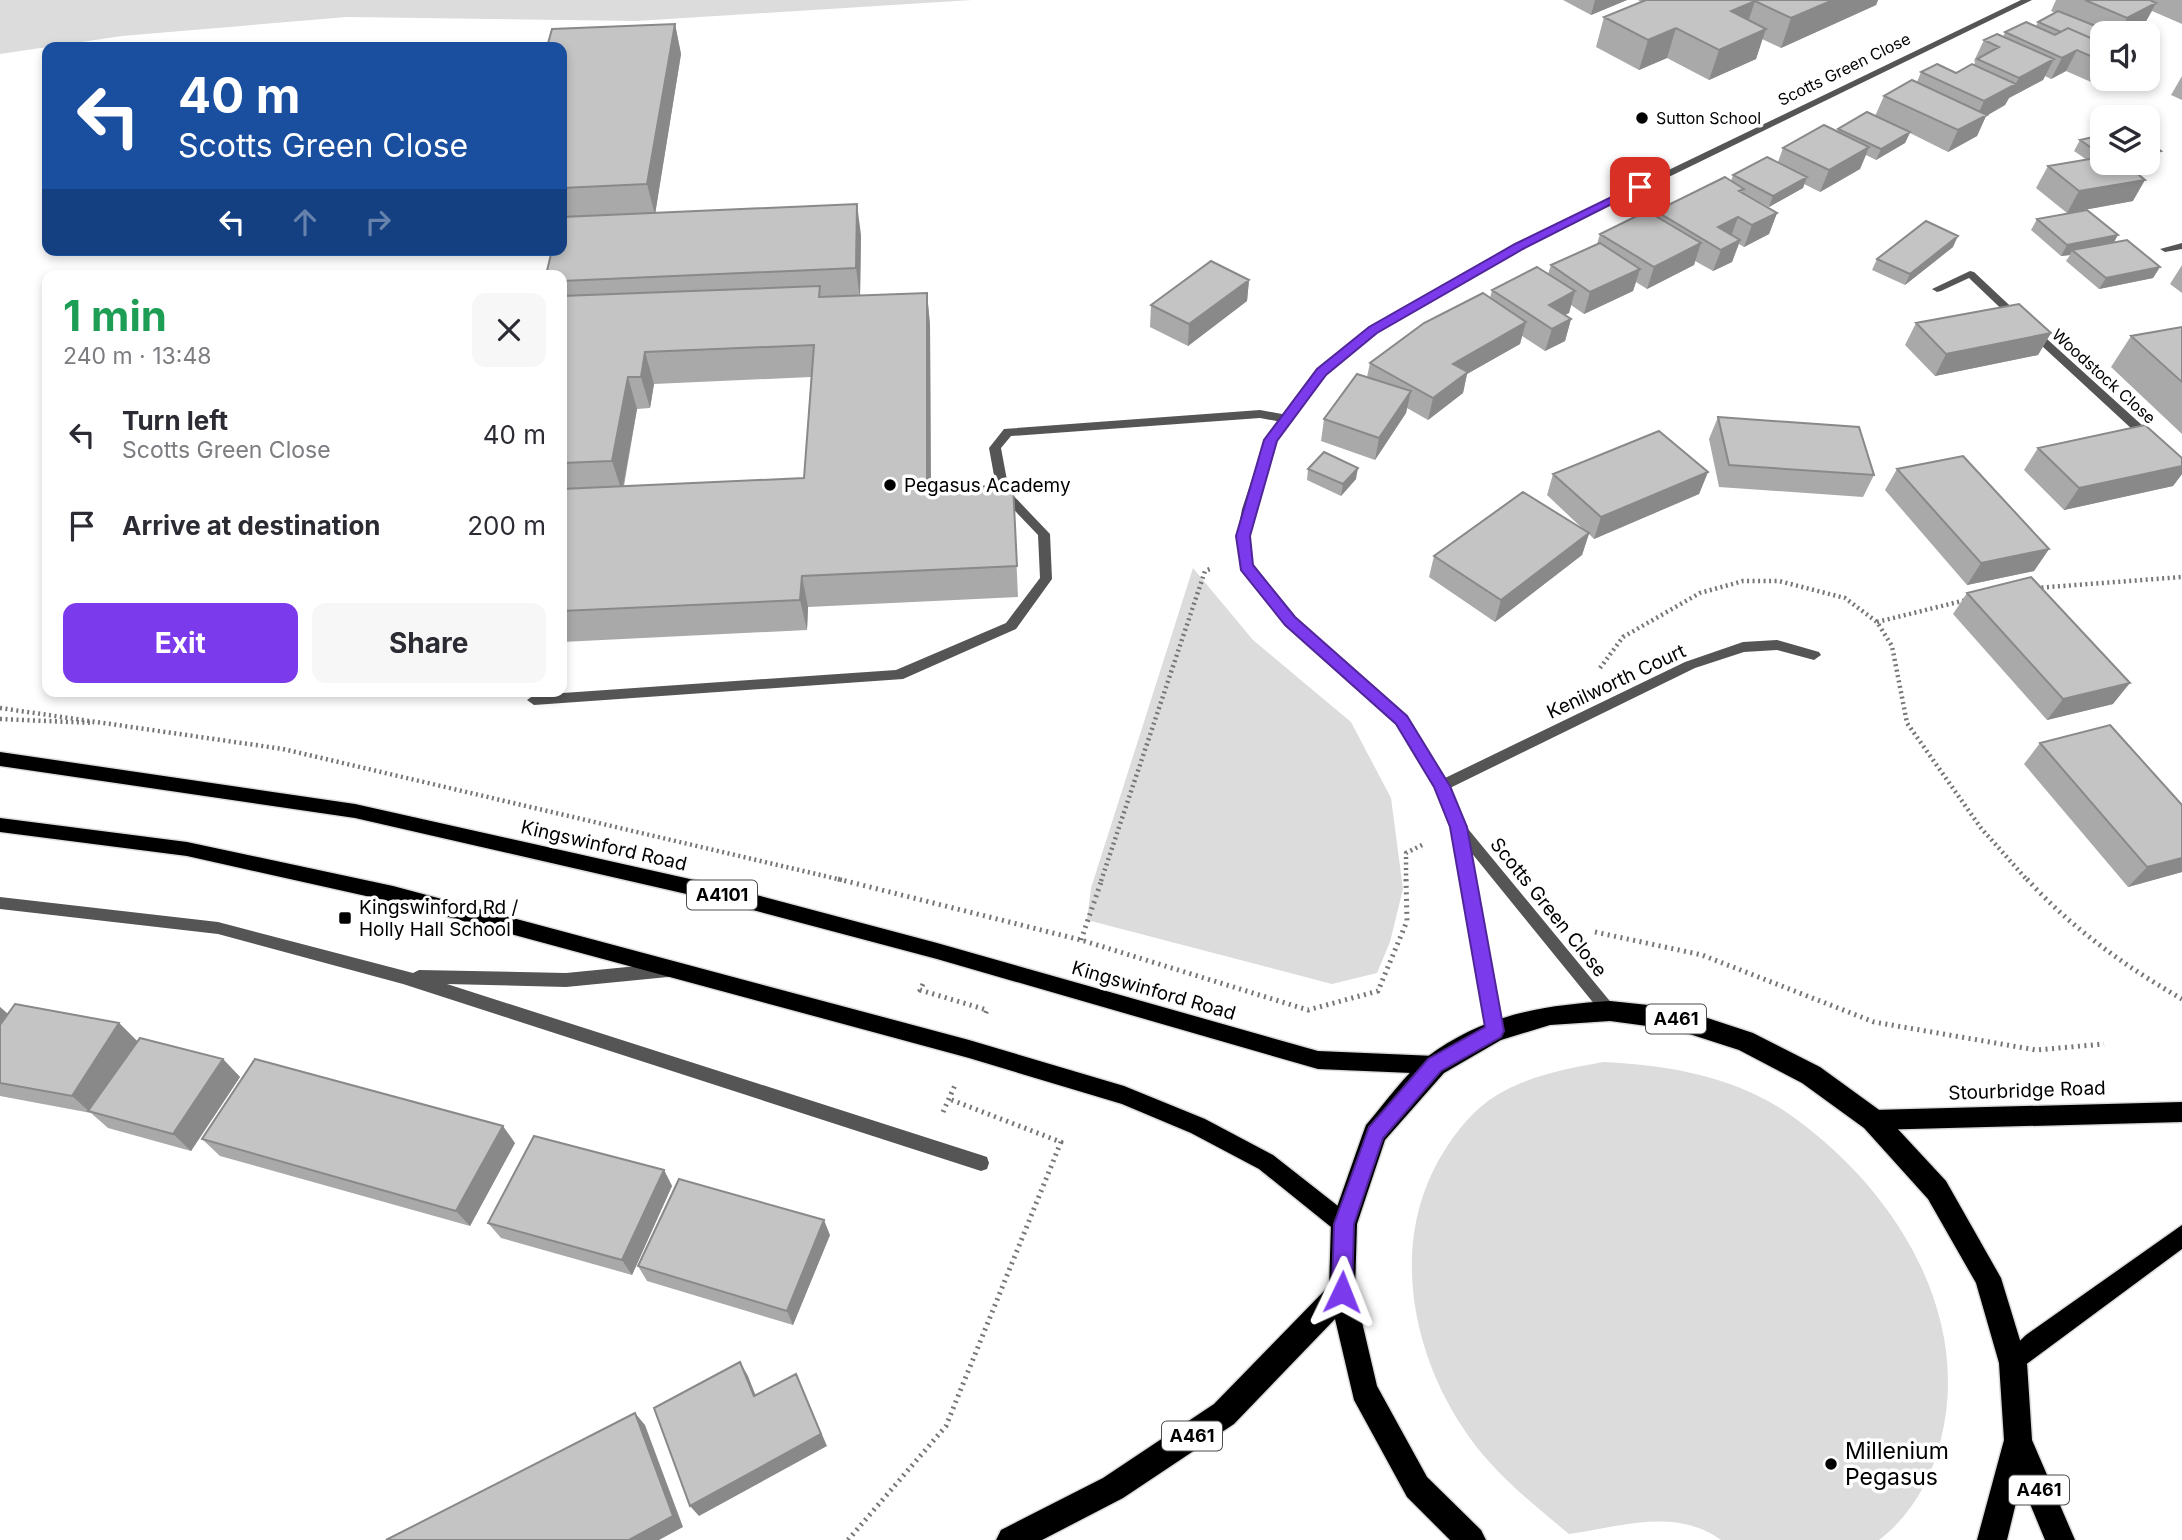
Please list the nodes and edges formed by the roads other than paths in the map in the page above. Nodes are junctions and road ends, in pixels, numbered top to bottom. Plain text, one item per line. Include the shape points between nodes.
1 (2028, 0) edge
2 (2182, 246) edge
3 (2165, 249) dead end
4 (1937, 289) dead end
5 (1287, 419) junction
6 (2162, 450) edge
7 (1814, 654) dead end
8 (534, 701) dead end
9 (0, 759) edge
10 (1442, 786) junction
11 (0, 825) edge
12 (1458, 827) junction
13 (0, 903) edge
14 (676, 969) junction
15 (402, 977) junction
16 (1609, 1011) junction
17 (1495, 1031) junction
18 (1435, 1065) junction
19 (2182, 1112) edge
20 (1873, 1121) junction
21 (981, 1163) dead end
22 (1344, 1224) junction
23 (2182, 1236) edge
24 (1342, 1292) junction
25 (2013, 1363) junction
26 (2018, 1440) junction
27 (1011, 1540) edge
28 (1471, 1540) edge
29 (1992, 1540) edge
30 (2060, 1540) edge

1 - 5 street, Scotts Green Close via 1519,246 1373,330 1322,372
2 - 3 street
4 - 6 street, Woodstock Close via 1970,274
5 - 8 street via 1259,414 1008,432 995,447 1003,492 1044,534 1046,579 1011,626 898,675
5 - 10 street, Scotts Green Close via 1271,440 1248,509 1243,536 1246,566 1290,621 1402,720
7 - 10 street, Kenilworth Court via 1777,645 1743,647 1690,665
9 - 18 main road, Kingswinford Road / A4101 via 355,811 730,896 1318,1060
10 - 12 street, Scotts Green Close
11 - 14 main road via 187,849 393,894
12 - 16 street, Scotts Green Close
12 - 17 street, Scotts Green Close
13 - 15 street via 218,928
14 - 15 street via 566,980
14 - 22 main road via 1124,1096 1198,1126 1266,1162
15 - 21 street
16 - 17 highway, A461 via 1550,1015
16 - 20 highway, A461 via 1677,1019 1745,1041 1811,1074
17 - 18 highway, A461
18 - 22 highway, A461 via 1376,1133
19 - 20 main road, Stourbridge Road
20 - 25 highway, A461 via 1937,1190 1988,1278
22 - 24 highway, A461
23 - 25 main road
24 - 27 highway, A461 via 1224,1415 1113,1488
24 - 28 highway, A461 via 1364,1390 1417,1488
25 - 26 highway, A461
26 - 29 highway, A461
26 - 30 highway, A461

